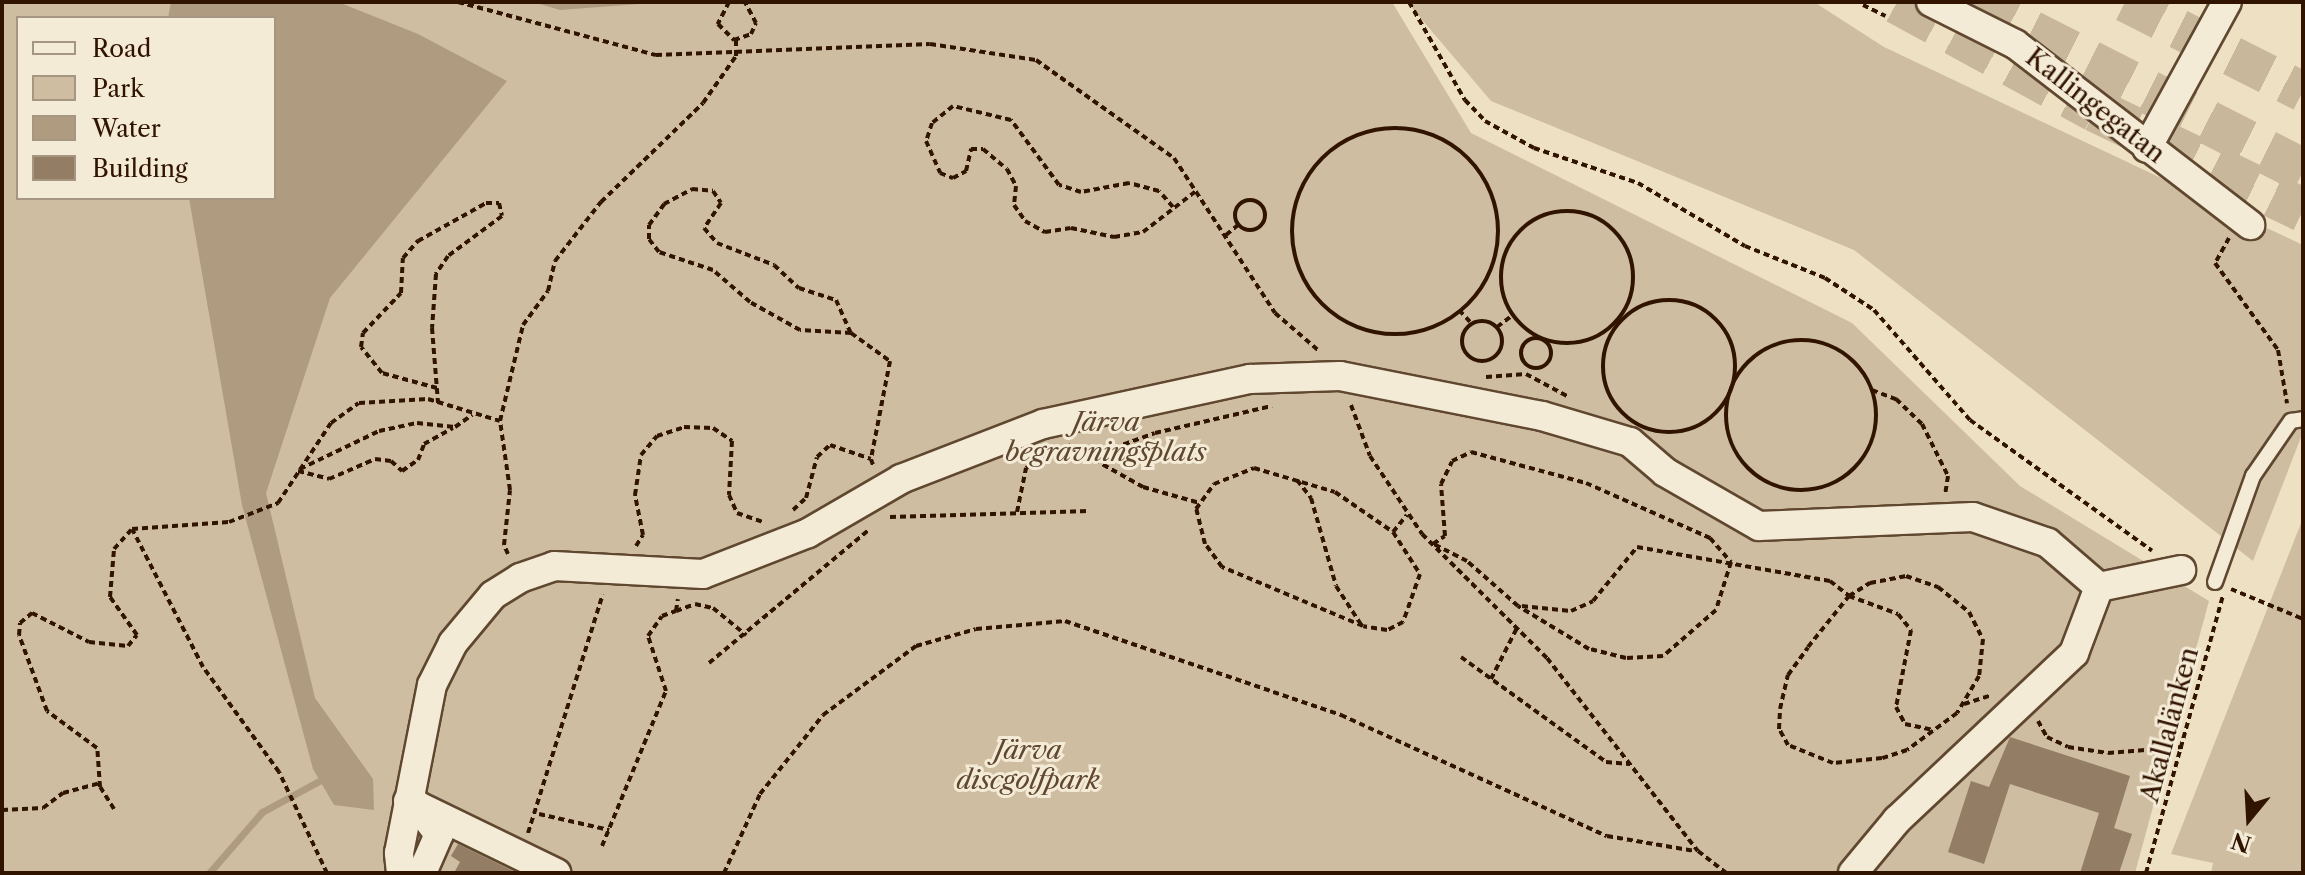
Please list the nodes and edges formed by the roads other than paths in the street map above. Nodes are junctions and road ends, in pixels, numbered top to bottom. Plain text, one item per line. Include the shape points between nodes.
1 (1931, 2) edge
2 (2227, 2) edge
3 (2147, 148) junction
4 (2250, 225) dead end
5 (2297, 420) edge
6 (2181, 570) road end
7 (2220, 584) road end
8 (2099, 587) junction
9 (412, 802) junction
10 (401, 873) edge
11 (422, 873) edge
12 (556, 873) edge
13 (1853, 873) edge

1 - 3 street, Kallingegatan via 2015,44
2 - 3 street
3 - 4 street, Kallingegatan
5 - 7 lane via 2253,476
6 - 8 street
8 - 9 street via 2048,543 1973,517 1759,526 1665,472 1630,442 1542,416 1250,379 1056,422 882,491 808,533 703,574 554,566 520,578 493,595 453,643 432,685
8 - 13 street via 2074,653 1897,820
9 - 10 street
9 - 11 street via 439,834
9 - 12 street

